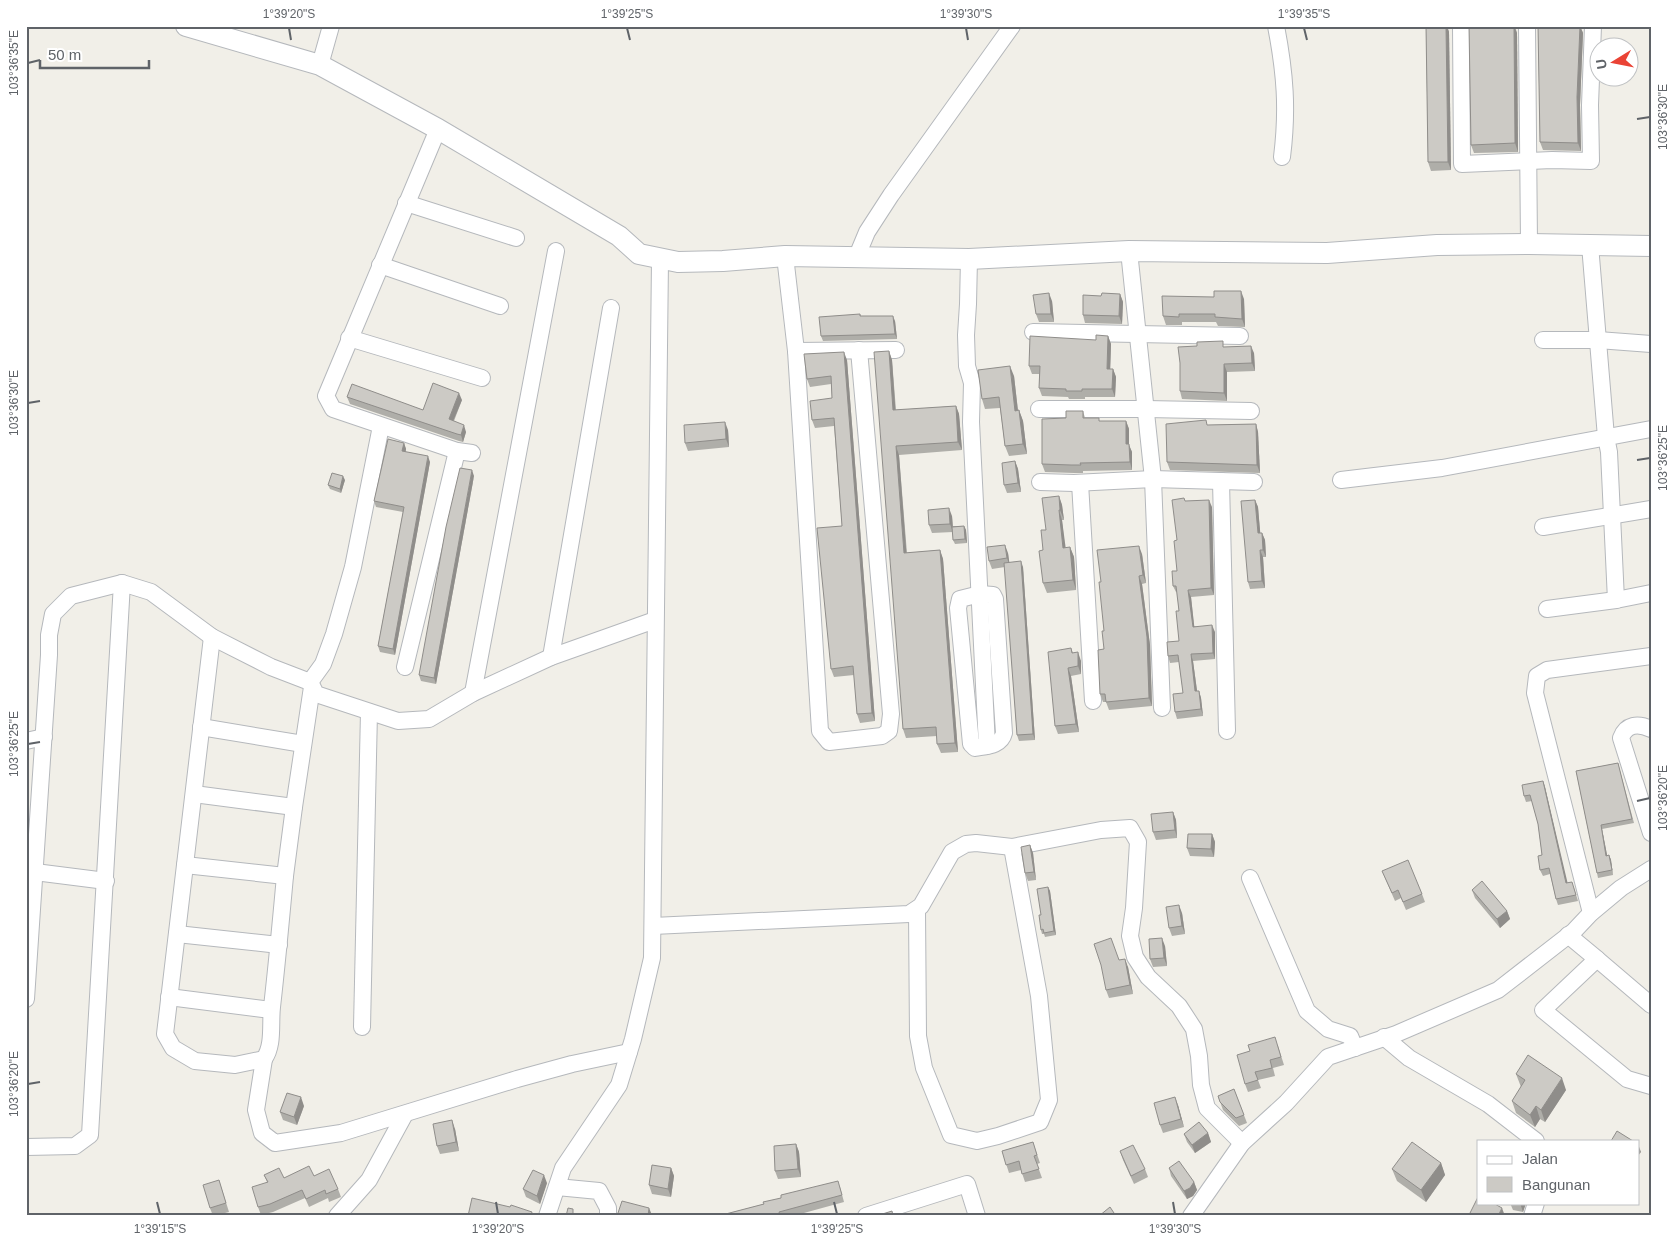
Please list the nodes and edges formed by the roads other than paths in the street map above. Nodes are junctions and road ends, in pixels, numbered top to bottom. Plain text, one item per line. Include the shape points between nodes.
1 (186, 26) edge
2 (331, 26) edge
3 (1012, 26) edge
4 (1276, 26) edge
5 (1461, 26) edge
6 (1527, 26) edge
7 (1593, 26) edge
8 (211, 30) edge
9 (320, 65) junction
10 (438, 129) junction
11 (1282, 157) dead end
12 (1528, 161) junction
13 (406, 203) junction
14 (516, 238) dead end
15 (1529, 244) junction
16 (1590, 245) junction
17 (1651, 246) edge
18 (556, 251) dead end
19 (1129, 251) junction
20 (786, 256) junction
21 (857, 256) junction
22 (969, 259) junction
23 (660, 260) junction
24 (380, 264) junction
25 (500, 306) dead end
26 (611, 308) dead end
27 (1034, 332) dead end
28 (1138, 334) junction
29 (1240, 336) dead end
30 (349, 338) junction
31 (1543, 340) dead end
32 (1598, 340) junction
33 (1651, 344) edge
34 (859, 350) junction
35 (896, 350) dead end
36 (796, 351) junction
37 (482, 378) dead end
38 (1146, 409) junction
39 (1038, 410) dead end
40 (1251, 411) dead end
41 (381, 426) junction
42 (1651, 429) edge
43 (1606, 438) junction
44 (1153, 479) junction
45 (1341, 480) dead end
46 (1221, 481) junction
47 (1040, 482) dead end
48 (1254, 482) dead end
49 (1080, 483) junction
50 (1651, 509) edge
51 (1608, 516) junction
52 (1543, 527) dead end
53 (122, 582) junction
54 (1651, 593) edge
55 (980, 594) junction
56 (1612, 600) junction
57 (1547, 609) dead end
58 (655, 620) junction
59 (212, 637) junction
60 (1651, 656) edge
61 (550, 657) junction
62 (405, 667) dead end
63 (311, 685) junction
64 (474, 692) junction
65 (1093, 701) dead end
66 (1162, 708) dead end
67 (369, 712) junction
68 (202, 727) junction
69 (1651, 729) edge
70 (1227, 731) dead end
71 (44, 737) junction
72 (26, 741) edge
73 (303, 744) junction
74 (194, 794) junction
75 (294, 807) junction
76 (1651, 832) edge
77 (1012, 847) junction
78 (185, 865) junction
79 (1651, 869) edge
80 (35, 872) junction
81 (285, 876) junction
82 (1250, 878) dead end
83 (106, 881) junction
84 (917, 910) junction
85 (1591, 913) junction
86 (653, 926) junction
87 (177, 934) junction
88 (1568, 935) junction
89 (279, 945) junction
90 (1597, 959) junction
91 (169, 997) junction
92 (26, 999) edge
93 (1651, 1005) edge
94 (271, 1010) junction
95 (362, 1026) dead end
96 (1384, 1037) junction
97 (1354, 1048) junction
98 (629, 1052) junction
99 (264, 1059) junction
100 (1651, 1086) edge
101 (405, 1114) junction
102 (1535, 1140) edge
103 (1242, 1143) junction
104 (26, 1147) edge
105 (557, 1187) junction
106 (1536, 1204) edge
107 (338, 1216) edge
108 (547, 1216) edge
109 (608, 1216) edge
110 (866, 1216) edge
111 (977, 1216) edge
112 (1191, 1216) edge
113 (1532, 1216) edge

1 - 8 street
2 - 9 street
3 - 21 street via 891,195
4 - 11 street via 1286,91
5 - 12 street via 1462,164
6 - 12 street
7 - 12 street via 1591,161
8 - 9 street
9 - 10 street
10 - 13 street
10 - 23 street via 619,236 639,254
12 - 15 street
13 - 14 street
13 - 24 street
15 - 16 street
15 - 19 street via 1438,245 1328,252
16 - 17 street
16 - 32 street
18 - 64 street
19 - 22 street
19 - 28 street
20 - 21 street
20 - 23 street via 722,261
20 - 36 street
21 - 22 street
22 - 55 street via 966,336 972,383
23 - 58 street
24 - 25 street
24 - 30 street
26 - 61 street
27 - 28 street
28 - 29 street
28 - 38 street
30 - 37 street
30 - 41 street via 326,396 333,409
31 - 32 street
32 - 33 street
32 - 43 street
34 - 35 street
34 - 36 street
34 - 36 street via 891,714 889,731 882,736 829,742 820,731
38 - 39 street
38 - 40 street
38 - 44 street
41 - 62 street via 465,452
41 - 63 street via 353,567 334,634
42 - 43 street
43 - 45 street via 1442,468
43 - 51 street via 1600,452
44 - 46 street
44 - 49 street
44 - 66 street
46 - 48 street
46 - 70 street
47 - 49 street
49 - 65 street
50 - 51 street
51 - 52 street
51 - 56 street
53 - 59 street via 151,592
53 - 71 street via 71,596 53,614
53 - 83 street
54 - 56 street
55 - 55 street via 987,746 975,748 971,744 958,608 960,599
56 - 57 street
58 - 61 street
58 - 86 street
59 - 63 street
59 - 68 street
60 - 85 street via 1547,670 1537,676 1535,693
61 - 64 street
63 - 67 street via 316,694
63 - 73 street
64 - 67 street via 429,719 398,721
67 - 95 street
68 - 73 street
68 - 74 street
69 - 76 street via 1643,725 1628,727 1621,738
71 - 72 street
71 - 80 street
73 - 75 street
74 - 75 street
74 - 78 street
75 - 81 street
77 - 84 street via 976,843 959,847 952,852
77 - 84 street via 1039,996 1049,1100 1040,1122 977,1141 952,1135 924,1068 918,1036
77 - 103 street via 1100,830 1130,828 1138,842 1130,936 1135,957 1148,977 1179,1006 1194,1030 1207,1108
78 - 81 street
78 - 87 street
79 - 85 street
80 - 83 street
80 - 92 street
81 - 89 street
82 - 97 street via 1307,1011 1328,1029 1350,1036
83 - 104 street via 90,1134 75,1146
84 - 86 street via 909,914
85 - 88 street
86 - 98 street via 652,958
87 - 89 street
87 - 91 street
88 - 90 street
88 - 96 street via 1498,990
89 - 94 street
90 - 93 street
90 - 100 street via 1543,1010 1626,1079
91 - 94 street
91 - 99 street via 165,1034 173,1048 195,1062 235,1066
94 - 99 street via 269,1052
96 - 97 street
96 - 102 street via 1409,1058 1488,1104
97 - 103 street via 1328,1057 1286,1103
98 - 101 street via 526,1076
98 - 105 street via 619,1085 563,1168
99 - 101 street via 256,1110 262,1133 275,1143 341,1133
101 - 107 street via 369,1180
103 - 112 street
105 - 108 street
105 - 109 street via 600,1191
106 - 113 street
110 - 111 street via 967,1184

